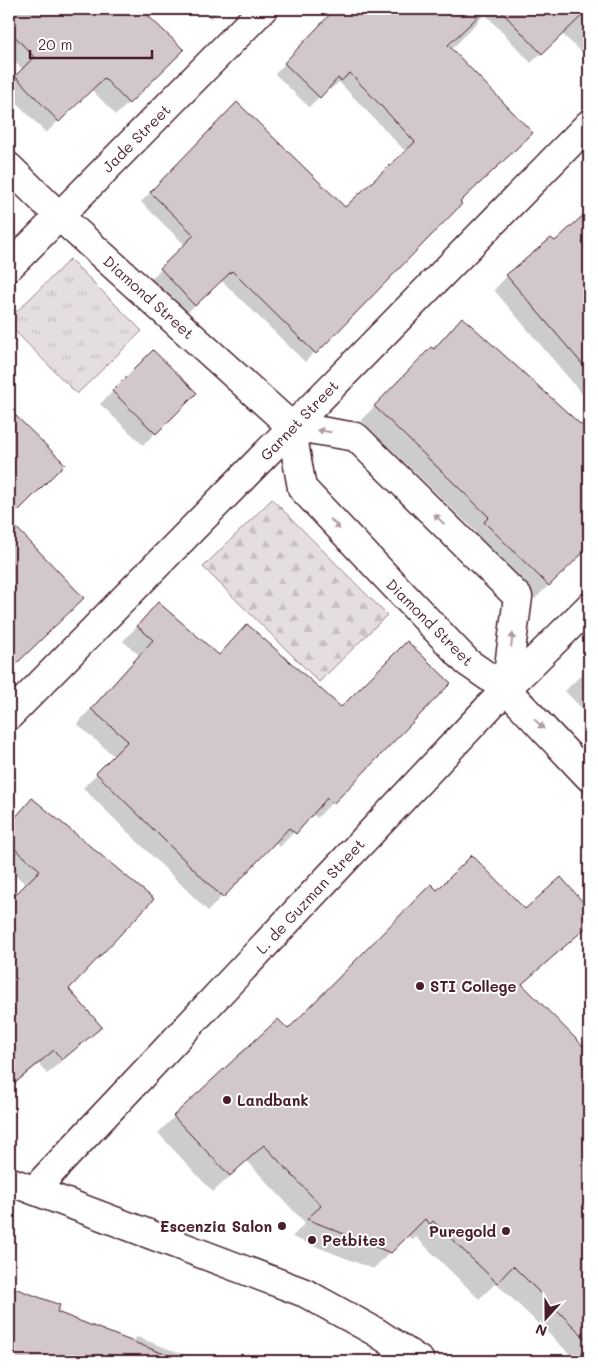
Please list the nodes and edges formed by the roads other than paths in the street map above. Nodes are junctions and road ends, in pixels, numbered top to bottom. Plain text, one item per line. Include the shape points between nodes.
1 (263, 9) edge
2 (589, 124) edge
3 (9, 167) edge
4 (59, 216) junction
5 (9, 267) edge
6 (291, 426) junction
7 (589, 607) edge
8 (506, 689) junction
9 (9, 716) edge
10 (589, 777) edge
11 (9, 1181) edge
12 (34, 1190) junction
13 (420, 1361) edge

1 - 4 street, Jade Street
2 - 6 street, Garnet Street
3 - 4 street, Diamond Street
4 - 5 street, Jade Street
4 - 6 street, Diamond Street
6 -> 8 street, Diamond Street via 302,488 467,662
8 -> 6 street via 518,597 356,437
6 - 9 street, Garnet Street
7 - 8 street, L. de Guzman Street
8 -> 10 street, Diamond Street
8 - 12 street, L. de Guzman Street
11 - 12 street
12 - 13 street via 305,1293 376,1332

